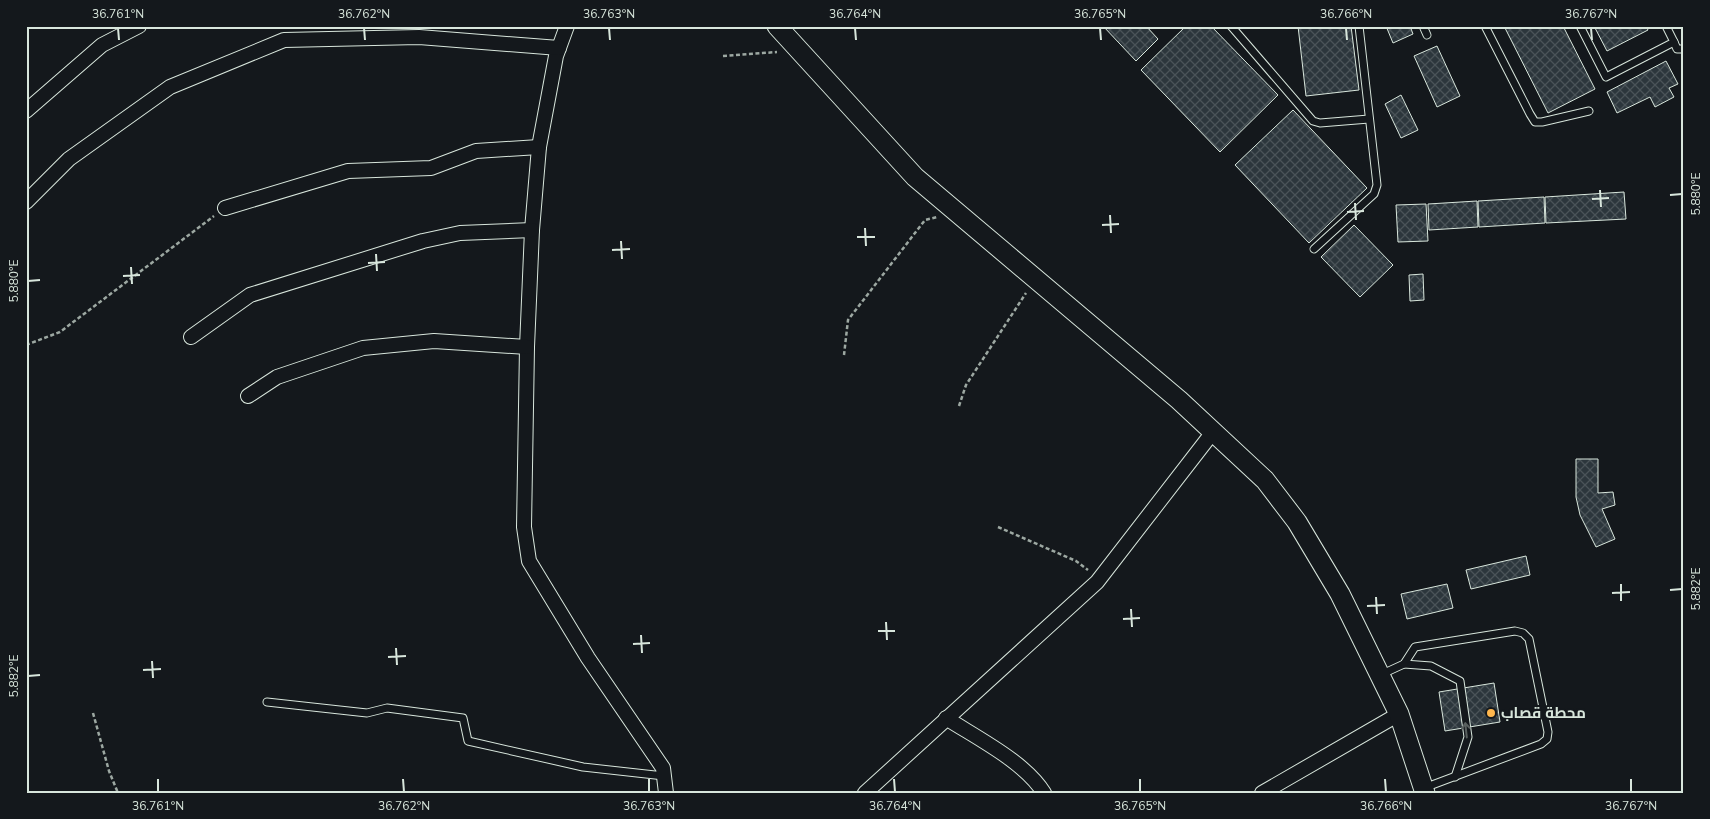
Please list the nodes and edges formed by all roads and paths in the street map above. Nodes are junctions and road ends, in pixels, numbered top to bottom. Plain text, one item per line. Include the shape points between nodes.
1 (139, 26) edge
2 (567, 26) edge
3 (778, 26) edge
4 (1232, 26) edge
5 (1359, 26) edge
6 (1423, 26) edge
7 (1485, 26) edge
8 (1580, 26) edge
9 (1666, 26) edge
10 (1427, 35) dead end
11 (1674, 42) junction
12 (559, 48) junction
13 (1684, 49) edge
14 (798, 50) junction
15 (723, 56) dead end
16 (26, 111) edge
17 (1589, 111) dead end
18 (1369, 119) junction
19 (539, 147) junction
20 (26, 202) edge
21 (225, 208) joint
22 (955, 211) junction
23 (532, 230) junction
24 (1314, 249) dead end
25 (1035, 279) junction
26 (191, 336) dead end
27 (26, 345) edge
28 (527, 347) junction
29 (844, 355) dead end
30 (248, 396) dead end
31 (959, 406) dead end
32 (1213, 432) junction
33 (998, 526) dead end
34 (1099, 578) junction
35 (1404, 664) junction
36 (1380, 675) junction
37 (267, 702) dead end
38 (93, 713) dead end
39 (1399, 714) junction
40 (946, 718) junction
41 (664, 776) junction
42 (1455, 777) junction
43 (1424, 791) edge
44 (118, 793) edge
45 (666, 793) edge
46 (865, 793) edge
47 (1044, 793) edge
48 (1262, 793) edge

1 - 16 street via 102,45
2 - 12 street
3 - 14 main road
4 - 18 lane via 1314,121
5 - 18 lane
6 - 10 lane
7 - 17 lane via 1536,122
8 - 11 lane via 1606,77
9 - 11 lane
11 - 13 lane via 1677,48
12 - 19 street
12 - 20 street via 419,37 284,40 170,87 69,159
14 - 15 path
14 - 22 main road via 915,177
18 - 24 lane via 1376,185 1374,194
19 - 21 street via 476,151 431,168 348,170
19 - 23 street
21 - 27 path via 60,332
22 - 25 main road
22 - 29 path via 925,220 848,320
23 - 26 street via 460,233 422,241 250,295
23 - 28 street
25 - 31 path via 966,385
25 - 32 main road
28 - 30 street via 434,341 363,348 277,378
28 - 41 street via 524,528 529,561 588,658 663,768
32 - 34 street
32 - 36 main road via 1264,480 1297,522 1340,594
33 - 34 path via 1076,561
34 - 40 street
35 - 36 lane
42 -> 35 lane via 1468,737 1460,681 1431,666
35 - 42 lane via 1416,648 1515,631 1524,633 1529,639 1547,739
36 - 39 main road
37 - 41 lane via 367,713 387,708 463,718 468,741 583,767
38 - 44 path
39 - 43 main road
39 - 48 street
40 - 46 street
40 - 47 street via 1013,761 1037,782
41 - 45 street
42 - 43 lane

